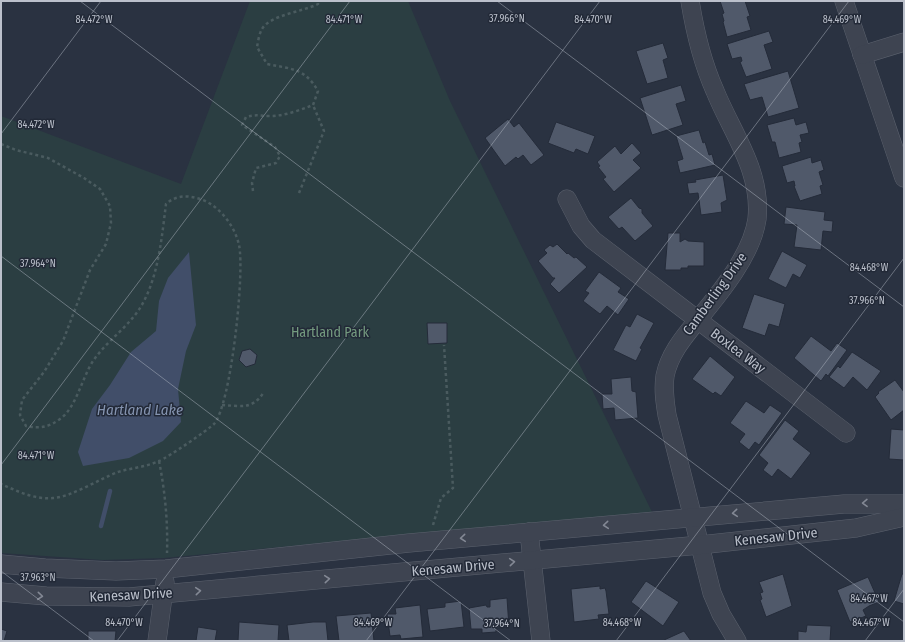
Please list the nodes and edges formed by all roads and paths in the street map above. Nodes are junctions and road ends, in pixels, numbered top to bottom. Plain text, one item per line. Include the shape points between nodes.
1 (318, 1) edge
2 (690, 1) edge
3 (844, 1) edge
4 (904, 42) edge
5 (862, 55) junction
6 (314, 104) junction
7 (1, 144) edge
8 (904, 178) edge
9 (253, 191) dead end
10 (299, 193) dead end
11 (566, 199) dead end
12 (698, 320) junction
13 (444, 346) dead end
14 (264, 392) dead end
15 (222, 405) junction
16 (846, 433) dead end
17 (159, 461) junction
18 (1, 484) edge
19 (904, 504) edge
20 (694, 517) junction
21 (904, 517) edge
22 (529, 532) junction
23 (432, 541) junction
24 (700, 545) junction
25 (532, 561) junction
26 (1, 564) edge
27 (166, 569) junction
28 (1, 592) edge
29 (164, 594) junction
30 (157, 641) edge
31 (541, 641) edge
32 (737, 641) edge

1 - 6 path via 318,4 306,10 277,16 262,29 257,48 267,64 298,70 312,79 318,91
2 - 12 street, Camberling Drive via 696,37 705,65 752,170 758,198 755,233 750,246
3 - 5 street
4 - 5 street
5 - 8 street
6 - 9 path via 283,114 256,114 246,117 242,125 275,147 280,156 276,163 256,168 252,183
6 - 10 path via 324,132
7 - 15 path via 48,158 84,178 100,189 110,206 111,223 106,244 90,270 63,341 44,372 22,400 20,415 26,426 48,426 69,411 94,360 131,321 144,301 159,254 166,204 174,197 192,196 209,201 226,216 239,245 237,328
11 - 12 street, Boxlea Way via 581,226 593,240
12 - 16 street, Boxlea Way
12 - 20 street, Camberling Drive via 683,338 668,364 664,392
13 - 23 path via 453,488 441,498 431,530
14 - 15 path via 258,401 247,407
15 - 17 path via 214,424
17 - 18 path via 117,472 54,498 31,496
17 - 27 path via 168,534
19 -> 20 street, Kenesaw Drive via 844,504
20 -> 22 street, Kenesaw Drive
20 - 24 street, Camberling Drive
21 - 24 street, Kenesaw Drive via 856,528
22 -> 23 street, Kenesaw Drive
22 - 25 street
23 - 27 street, Kenesaw Drive
24 - 25 street, Kenesaw Drive
24 - 32 street, Camberling Drive via 712,592
29 -> 25 street, Kenesaw Drive
25 - 31 street
26 - 27 street, Kenesaw Drive via 116,571
27 - 29 street
28 -> 29 street, Kenesaw Drive via 78,597
29 - 30 street

